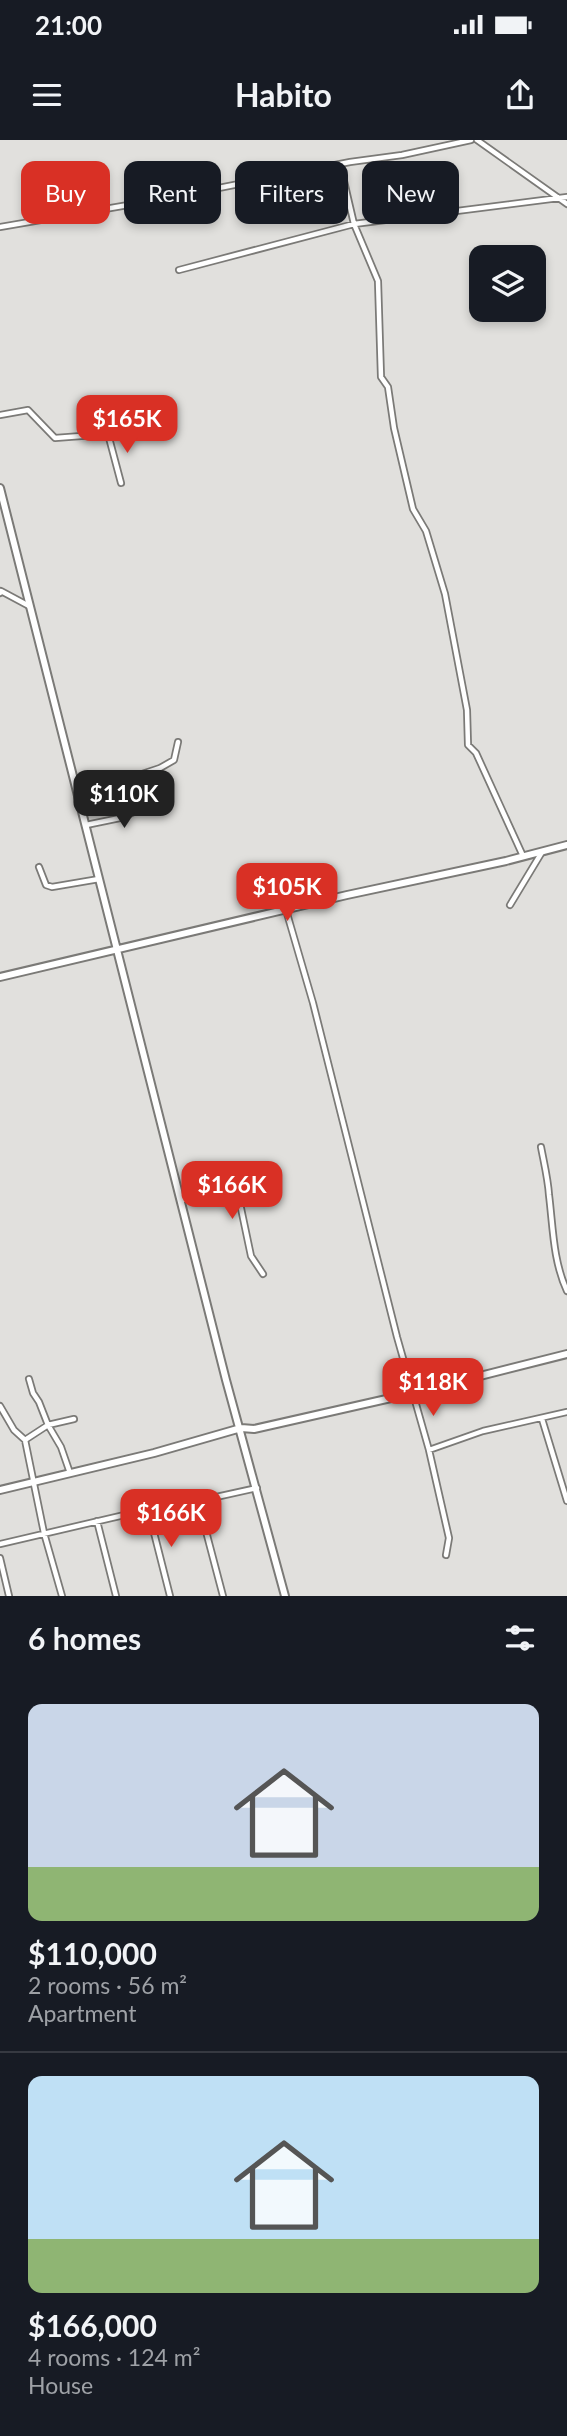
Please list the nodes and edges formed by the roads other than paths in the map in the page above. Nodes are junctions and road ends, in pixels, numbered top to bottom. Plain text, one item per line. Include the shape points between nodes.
1 (471, 140) edge
2 (477, 140) edge
3 (348, 163) edge
4 (235, 185) edge
5 (348, 196) edge
6 (567, 197) edge
7 (559, 198) junction
8 (567, 204) edge
9 (355, 224) junction
10 (0, 227) edge
11 (178, 270) dead end
12 (0, 415) edge
13 (121, 483) dead end
14 (0, 488) edge
15 (0, 591) edge
16 (30, 606) junction
17 (178, 741) dead end
18 (86, 825) junction
19 (567, 845) edge
20 (542, 852) junction
21 (523, 856) junction
22 (39, 867) dead end
23 (99, 879) junction
24 (510, 905) dead end
25 (286, 909) junction
26 (118, 948) junction
27 (0, 977) edge
28 (541, 1147) dead end
29 (181, 1201) junction
30 (263, 1273) dead end
31 (567, 1291) edge
32 (567, 1354) edge
33 (29, 1379) dead end
34 (413, 1393) junction
35 (0, 1406) edge
36 (567, 1412) edge
37 (74, 1419) dead end
38 (542, 1419) junction
39 (48, 1425) junction
40 (241, 1428) junction
41 (25, 1440) junction
42 (429, 1450) junction
43 (70, 1473) junction
44 (35, 1482) junction
45 (257, 1488) junction
46 (0, 1490) edge
47 (198, 1501) junction
48 (567, 1501) edge
49 (148, 1509) junction
50 (97, 1521) junction
51 (44, 1533) junction
52 (0, 1544) edge
53 (446, 1555) dead end
54 (0, 1558) edge
55 (9, 1596) edge
56 (62, 1596) edge
57 (116, 1596) edge
58 (170, 1596) edge
59 (223, 1596) edge
60 (285, 1596) edge

1 - 3 street
2 - 7 street
4 - 10 street
5 - 9 street
6 - 7 street
7 - 8 street
7 - 9 street
9 - 11 street
9 - 21 street via 378,281 381,377 388,387 413,509 426,531 445,594 467,710 468,745 476,753
12 - 13 street via 28,410 55,438 108,434
14 - 16 street
15 - 16 street
16 - 18 street
17 - 18 street via 174,760 139,775 141,795 136,811
18 - 23 street
19 - 20 street
20 - 21 street
20 - 24 street
21 - 25 street
22 - 23 street via 46,885 52,887
23 - 26 street
25 - 26 street
25 - 34 street
26 - 27 street
26 - 29 street
28 - 31 street via 552,1233
29 - 30 street via 229,1186 238,1194 251,1256
29 - 40 street
32 - 34 street
33 - 39 street
34 - 40 street via 254,1429
34 - 42 street
35 - 41 street
36 - 38 street
37 - 39 street
38 - 42 street via 484,1431
38 - 48 street
39 - 41 street
39 - 43 street
40 - 43 street
40 - 45 street
41 - 44 street
42 - 53 street via 449,1538
43 - 44 street
44 - 46 street
44 - 51 street
45 - 47 street
45 - 60 street
47 - 49 street
47 - 59 street
49 - 50 street
49 - 58 street
50 - 51 street
50 - 57 street
51 - 52 street
51 - 56 street
54 - 55 street

